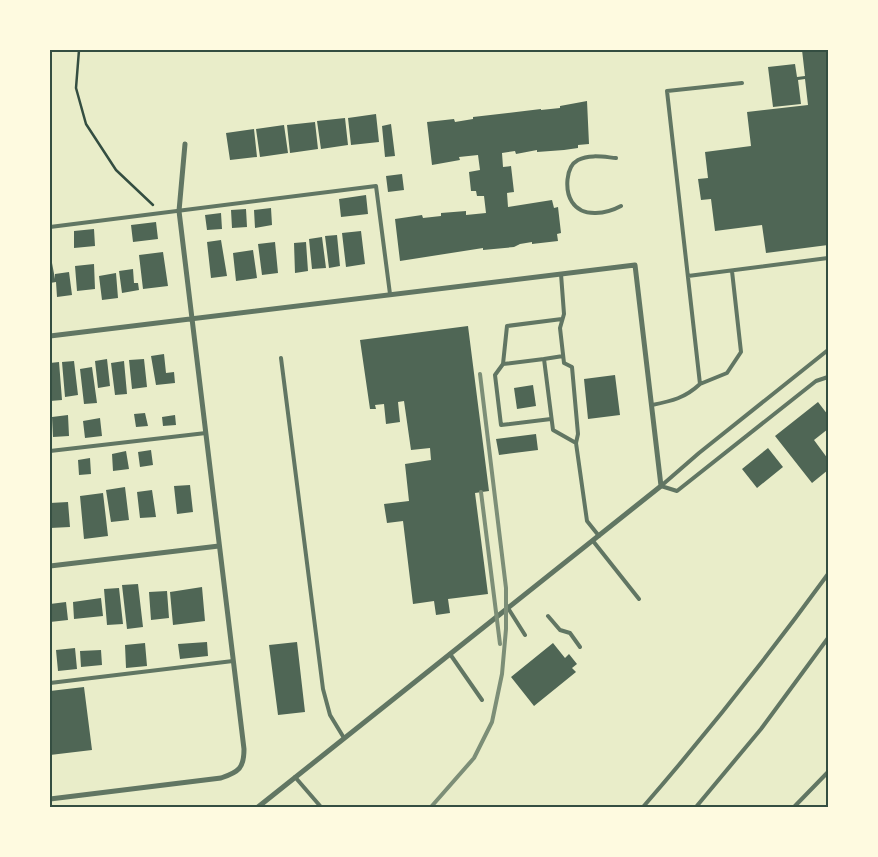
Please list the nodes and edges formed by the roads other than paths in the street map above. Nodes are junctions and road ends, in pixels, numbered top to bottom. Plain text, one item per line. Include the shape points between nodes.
1 (742, 83) dead end
2 (185, 144) dead end
3 (616, 158) dead end
4 (621, 206) dead end
5 (179, 211) junction
6 (50, 227) edge
7 (828, 258) edge
8 (732, 271) junction
9 (561, 274) junction
10 (688, 276) junction
11 (390, 294) junction
12 (192, 318) junction
13 (562, 319) junction
14 (50, 336) edge
15 (828, 350) edge
16 (563, 356) junction
17 (281, 358) dead end
18 (544, 359) junction
19 (503, 364) junction
20 (828, 377) edge
21 (700, 384) junction
22 (652, 405) junction
23 (551, 419) junction
24 (206, 433) junction
25 (576, 443) junction
26 (50, 451) edge
27 (661, 486) junction
28 (599, 536) junction
29 (593, 541) junction
30 (219, 546) junction
31 (50, 566) edge
32 (828, 574) edge
33 (639, 599) dead end
34 (508, 608) junction
35 (548, 616) dead end
36 (525, 634) dead end
37 (828, 638) edge
38 (580, 646) dead end
39 (450, 654) junction
40 (234, 661) junction
41 (50, 683) edge
42 (482, 700) dead end
43 (344, 738) junction
44 (828, 772) edge
45 (295, 777) junction
46 (50, 799) edge
47 (258, 807) edge
48 (321, 807) edge
49 (643, 807) edge
50 (696, 807) edge
51 (794, 807) edge

1 - 10 lane via 667,91
2 - 5 street
3 - 4 lane via 588,157 576,161 567,184 572,202 581,210 604,213
5 - 6 lane
5 - 11 lane via 376,186
5 - 12 street
7 - 8 lane
8 - 10 lane
8 - 21 lane via 741,352 727,372
9 - 11 street
9 - 13 lane
9 - 22 street via 635,265
10 - 21 lane
11 - 12 street
12 - 14 street
12 - 24 street
13 - 16 lane
13 - 19 lane via 507,326
15 - 27 lane
16 - 18 lane
16 - 25 lane via 564,363 572,367
17 - 43 lane via 324,689 330,715
18 - 19 lane
18 - 23 lane
19 - 23 lane via 495,375 501,425
20 - 27 lane via 816,381 677,490
21 - 22 lane via 690,394
22 - 27 street
23 - 25 lane via 553,430
24 - 26 lane
24 - 30 street
25 - 28 lane via 587,521
27 - 28 street
28 - 29 street
29 - 33 lane
29 - 34 street
30 - 31 street
30 - 40 street
32 - 49 lane via 702,740
34 - 36 lane
34 - 39 street
35 - 38 lane via 560,630 570,633
37 - 50 lane via 761,729
39 - 42 lane
39 - 43 street
40 - 41 lane
40 - 46 street via 244,749 241,768 221,778
43 - 45 street
44 - 51 lane
45 - 47 street
45 - 48 lane

